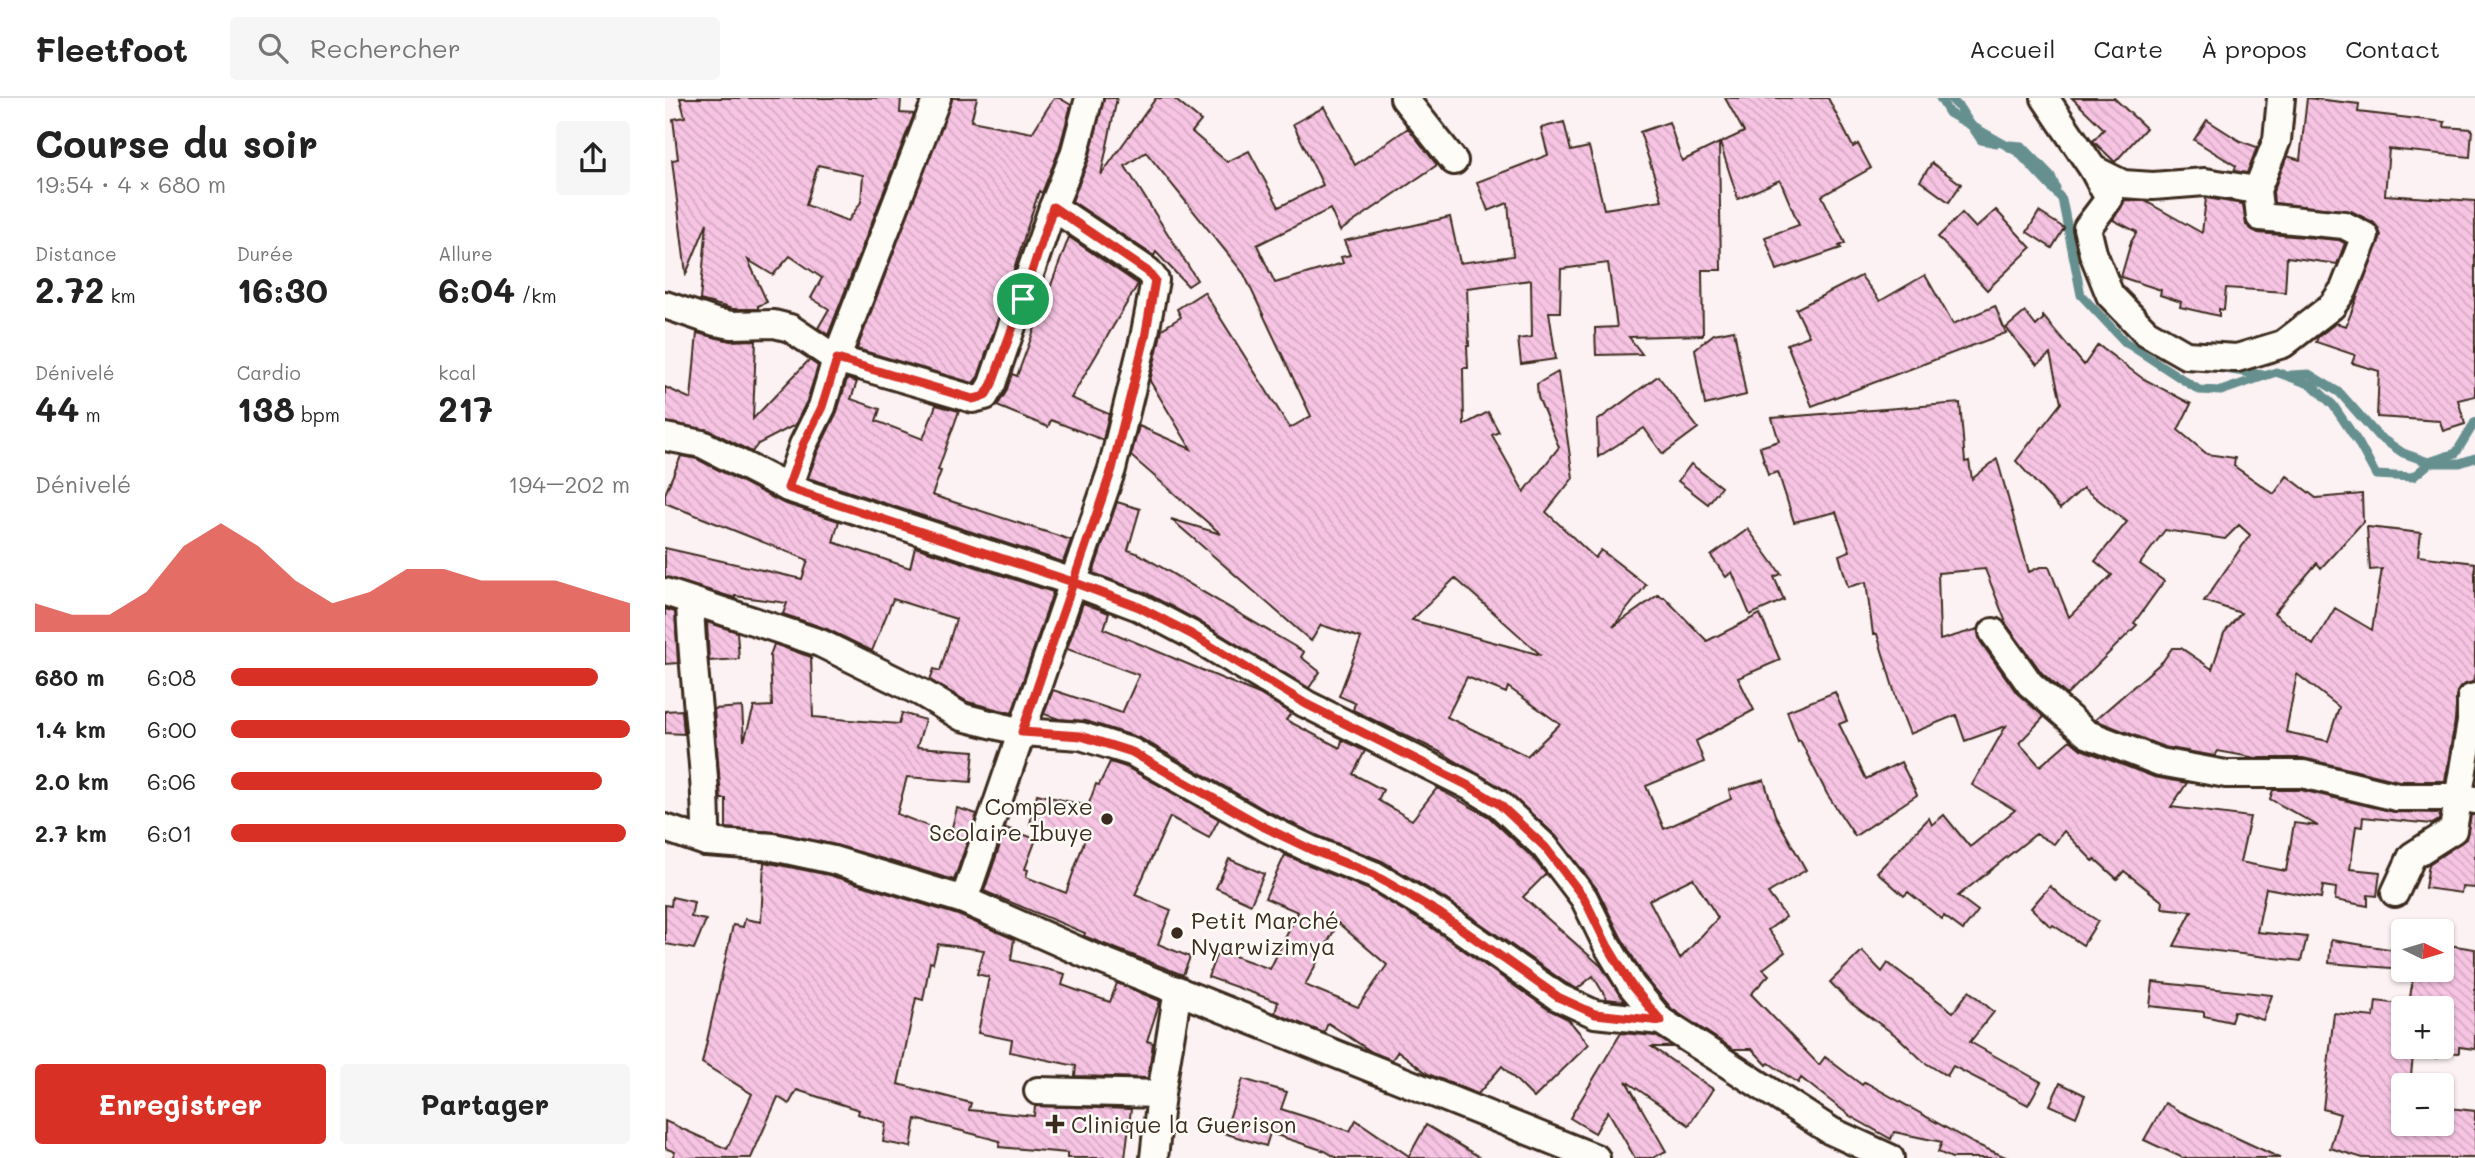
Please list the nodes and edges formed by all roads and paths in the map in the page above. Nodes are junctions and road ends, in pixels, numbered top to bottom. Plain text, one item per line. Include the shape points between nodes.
1 (937, 98) edge
2 (1089, 98) edge
3 (1404, 98) edge
4 (2045, 98) edge
5 (2281, 98) edge
6 (1454, 161) dead end
7 (2093, 169) junction
8 (2257, 190) junction
9 (1053, 207) junction
10 (665, 305) edge
11 (837, 359) junction
12 (665, 437) edge
13 (788, 488) junction
14 (1073, 582) junction
15 (665, 592) edge
16 (690, 601) junction
17 (1993, 632) dead end
18 (2475, 697) edge
19 (1022, 732) junction
20 (2467, 799) edge
21 (665, 828) edge
22 (706, 842) junction
23 (2395, 893) dead end
24 (964, 900) junction
25 (1178, 990) junction
26 (1661, 1021) junction
27 (1038, 1091) dead end
28 (1161, 1094) junction
29 (1154, 1158) edge
30 (1597, 1158) edge
31 (1890, 1158) edge

1 - 11 street
2 - 9 street via 1074,155
3 - 6 street
4 - 7 street
5 - 8 street via 2277,140
7 - 8 street via 2123,184 2205,182
7 - 8 street via 2109,199 2087,228 2110,295 2146,332 2186,355 2237,358 2283,344 2332,306 2344,289 2365,236 2344,225 2260,217
9 - 11 street via 985,396 973,399
9 - 14 street via 1155,280 1112,469
10 - 11 street via 715,322 790,328
11 - 13 street
12 - 13 street via 702,444
13 - 14 street
14 - 19 street
14 - 26 street via 1139,607 1191,634 1306,704 1499,804 1545,847 1584,898 1631,985
15 - 16 street
16 - 19 street via 821,642 962,717
16 - 22 street via 707,801
17 - 20 street via 2030,684 2087,734 2159,762 2226,774 2303,774 2397,797
18 - 20 street via 2471,698
19 - 24 street
19 - 26 street via 1081,736 1132,752 1260,825 1374,875 1439,913 1558,997 1595,1014
20 - 23 street via 2453,830 2412,856
21 - 22 street
22 - 24 street via 772,847 833,860
24 - 25 street
25 - 28 street
25 - 30 street
26 - 31 street via 1831,1131
27 - 28 street
28 - 29 street

